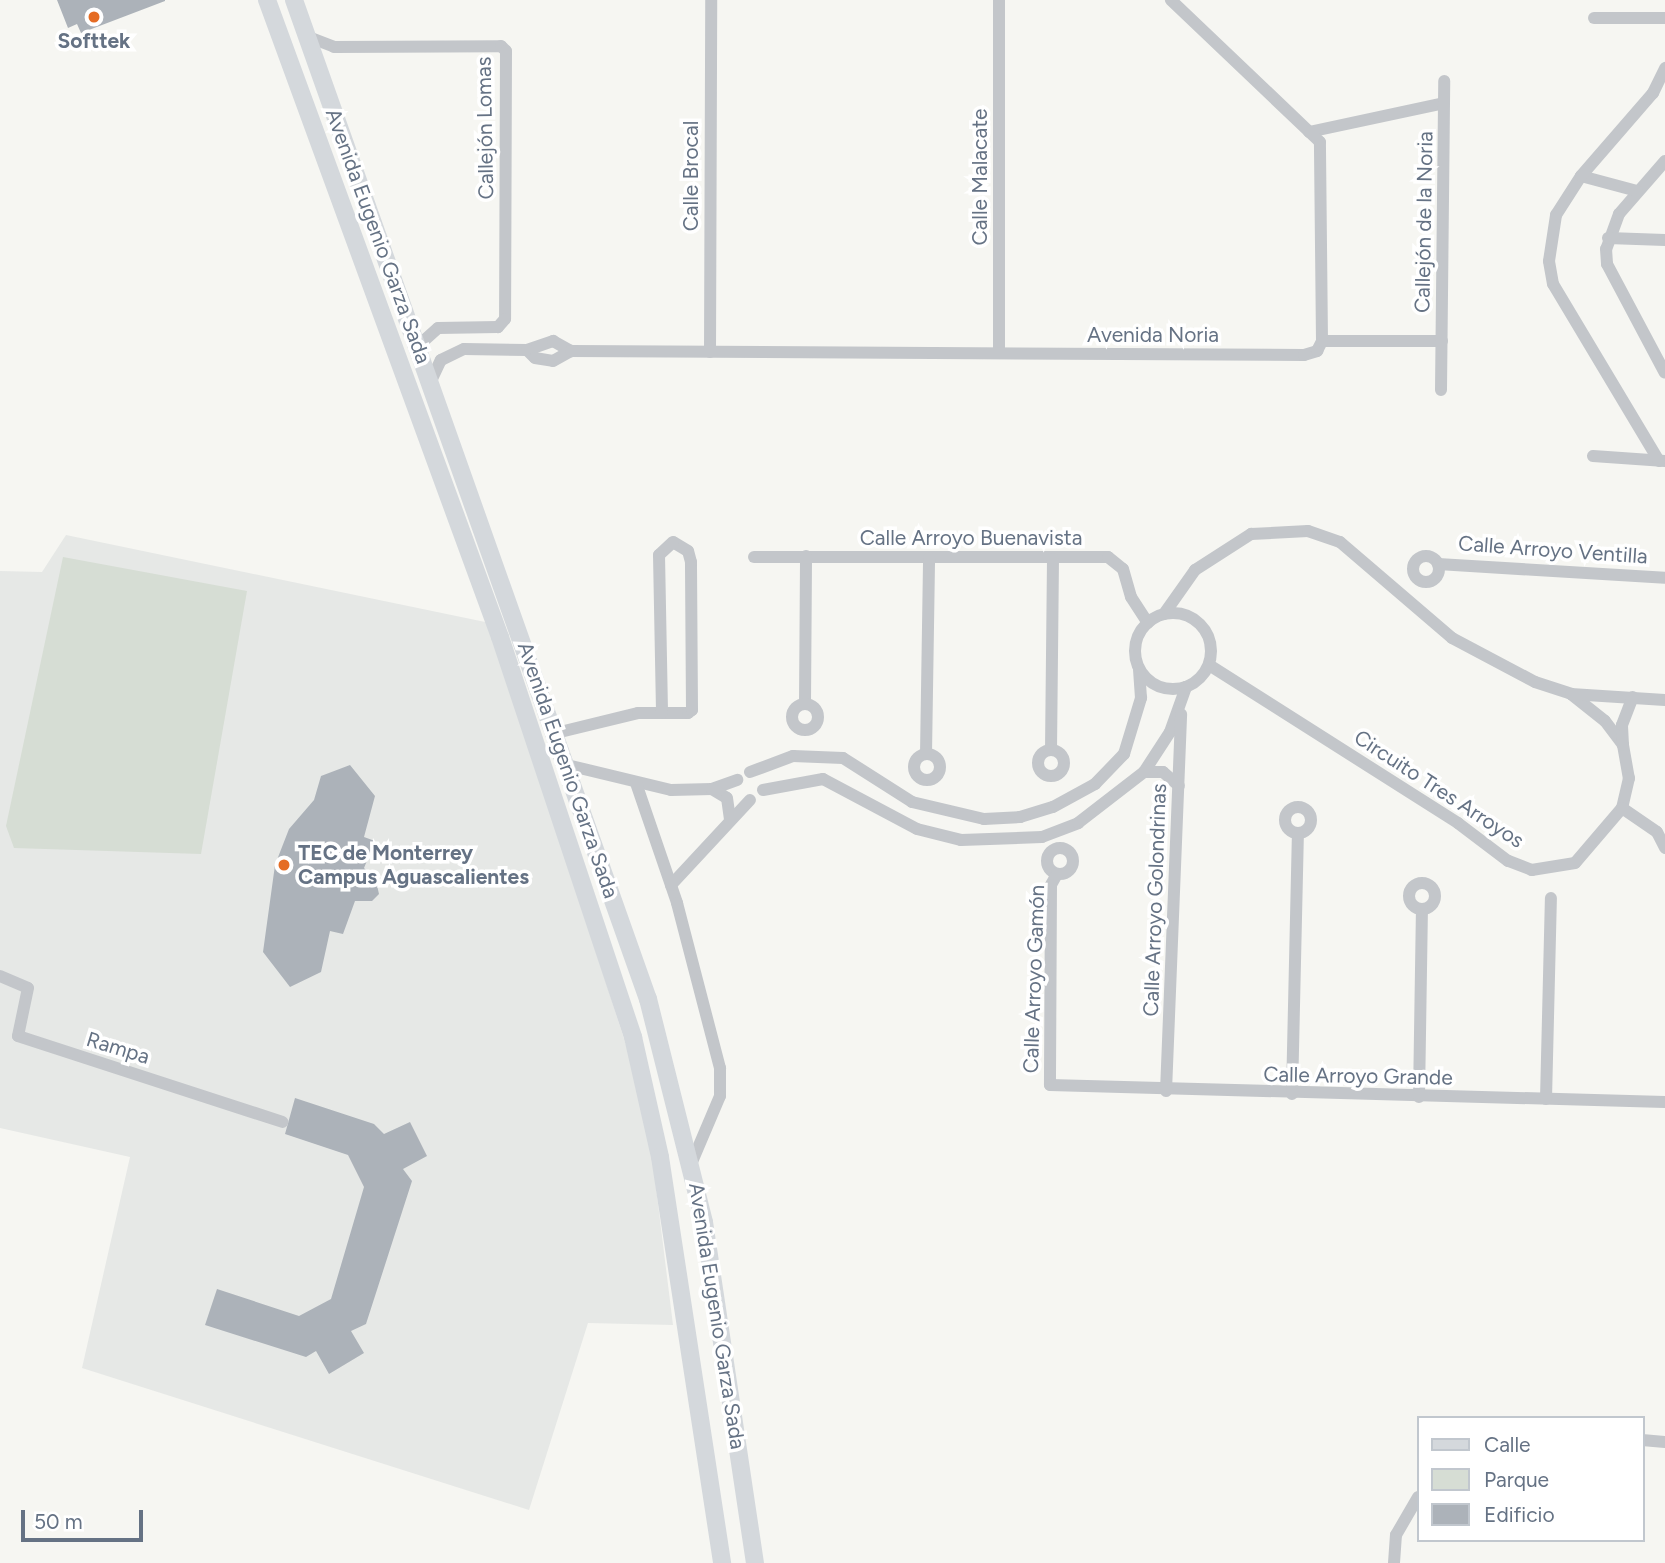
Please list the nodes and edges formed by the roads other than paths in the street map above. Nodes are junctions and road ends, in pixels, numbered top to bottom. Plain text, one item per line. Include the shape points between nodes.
1 (267, 0) edge
2 (294, 0) edge
3 (711, 0) edge
4 (999, 0) edge
5 (1171, 0) edge
6 (1594, 18) dead end
7 (1665, 18) edge
8 (306, 36) junction
9 (1665, 68) edge
10 (1444, 80) dead end
11 (1444, 103) junction
12 (1310, 132) junction
13 (1665, 161) edge
14 (1581, 176) junction
15 (1637, 191) junction
16 (1608, 238) junction
17 (1665, 240) edge
18 (1322, 341) junction
19 (1442, 341) junction
20 (418, 346) junction
21 (527, 351) junction
22 (571, 351) junction
23 (1649, 351) junction
24 (1665, 351) edge
25 (709, 352) junction
26 (999, 354) junction
27 (1665, 373) edge
28 (431, 381) junction
29 (1441, 390) dead end
30 (1593, 456) dead end
31 (1662, 461) edge
32 (754, 556) dead end
33 (806, 556) junction
34 (929, 558) junction
35 (1052, 559) junction
36 (1438, 564) dead end
37 (1665, 578) edge
38 (1164, 614) junction
39 (1148, 623) junction
40 (1209, 665) junction
41 (1139, 670) junction
42 (1186, 687) junction
43 (1571, 694) junction
44 (1633, 696) junction
45 (1665, 699) edge
46 (805, 704) dead end
47 (1181, 710) junction
48 (662, 713) junction
49 (556, 733) junction
50 (1623, 746) junction
51 (1051, 750) dead end
52 (926, 754) dead end
53 (567, 765) junction
54 (750, 772) dead end
55 (1144, 772) junction
56 (737, 779) dead end
57 (636, 783) junction
58 (1179, 786) junction
59 (712, 789) junction
60 (764, 790) dead end
61 (750, 800) dead end
62 (1622, 808) junction
63 (730, 819) junction
64 (1298, 833) dead end
65 (1665, 848) edge
66 (1057, 874) dead end
67 (671, 885) junction
68 (1551, 898) dead end
69 (1422, 909) dead end
70 (0, 976) edge
71 (1051, 1085) joint
72 (1166, 1091) junction
73 (1292, 1094) junction
74 (1419, 1097) junction
75 (1546, 1099) junction
76 (1665, 1102) edge
77 (282, 1122) dead end
78 (692, 1162) junction
79 (1644, 1440) edge
80 (1665, 1442) edge
81 (1416, 1500) edge
82 (722, 1563) edge
83 (755, 1563) edge
84 (1394, 1563) edge

1 - 82 main road, Avenida Eugenio Garza Sada via 500,637 622,999 660,1157
2 - 8 main road, Avenida Eugenio Garza Sada
3 - 25 street, Calle Brocal
4 - 26 street, Calle Malacate
5 - 12 street
6 - 7 street
8 - 20 main road, Avenida Eugenio Garza Sada
8 - 20 street, Callejón Lomas via 334,47 504,48 503,325 438,328
9 - 14 street via 1653,93
10 - 11 street, Callejón de la Noria
11 - 12 street, Callejón de la Noria
11 - 19 street, Callejón de la Noria
12 - 18 street via 1322,150
13 - 15 street
14 - 15 street
14 - 31 street via 1550,236 1553,284
15 - 16 street
16 - 17 street
16 - 23 street via 1607,264
18 - 19 street, Callejón de la Noria
18 - 26 street, Avenida Noria via 1317,351 1304,355
19 - 29 street, Callejón de la Noria
20 - 28 main road, Avenida Eugenio Garza Sada
21 - 22 street, Avenida Noria via 553,341
21 - 22 street, Avenida Noria via 535,358 553,361
21 - 28 street, Avenida Noria via 456,351 441,360
22 - 25 street, Avenida Noria
23 - 24 street
23 - 27 street
25 - 26 street, Avenida Noria
28 - 49 main road, Avenida Eugenio Garza Sada
30 - 31 street
32 - 33 street, Calle Arroyo Buenavista
33 - 34 street, Calle Arroyo Buenavista
33 - 46 street
34 - 35 street, Calle Arroyo Buenavista
34 - 52 street
35 - 39 street, Calle Arroyo Buenavista via 1117,560
35 - 51 street
36 - 37 street, Calle Arroyo Ventilla
38 - 39 street
38 - 40 street via 1199,623 1212,646
38 - 43 street via 1215,553 1251,534 1308,531 1362,556 1452,638 1535,682
39 - 41 street via 1137,638
40 - 42 street
40 - 62 street, Circuito Tres Arroyos via 1458,823 1508,861 1531,870 1574,863
41 - 42 street via 1159,687
41 - 54 street via 1141,698 1124,754 1095,784 1053,807 1020,817 948,813 912,802 843,758 826,755 783,757
42 - 47 street
43 - 44 street
43 - 50 street via 1605,721
44 - 45 street
44 - 50 street via 1623,718
47 - 55 street
47 - 58 street, Calle Arroyo Golondrinas
48 - 48 street via 659,555 673,542 688,551 691,562 694,706 688,713
48 - 49 street via 638,713
49 - 53 main road, Avenida Eugenio Garza Sada
50 - 62 street via 1629,778
53 - 57 street
53 - 78 main road, Avenida Eugenio Garza Sada via 648,999
55 - 58 street via 1163,772
55 - 60 street via 1078,823 1042,837 1004,842 917,829 822,779
56 - 59 street
57 - 59 street via 671,790
57 - 67 street
58 - 72 street, Calle Arroyo Golondrinas
59 - 63 street via 727,798
61 - 63 street
62 - 65 street via 1657,832
63 - 67 street
64 - 73 street
66 - 71 street, Calle Arroyo Gamón via 1051,885
67 - 78 street via 720,1068 720,1096
68 - 75 street
69 - 74 street
70 - 77 street, Rampa via 28,988 18,1036
71 - 72 street, Calle Arroyo Grande
72 - 73 street, Calle Arroyo Grande
73 - 74 street, Calle Arroyo Grande
74 - 75 street, Calle Arroyo Grande
75 - 76 street, Calle Arroyo Grande
78 - 83 main road, Avenida Eugenio Garza Sada
79 - 80 street
81 - 84 street via 1395,1535

